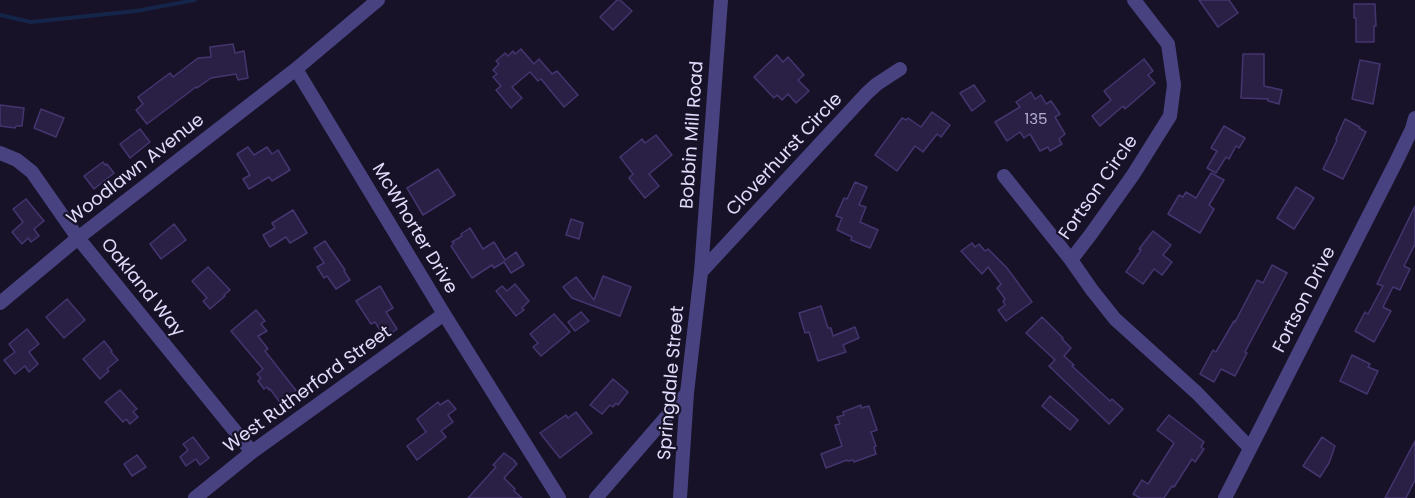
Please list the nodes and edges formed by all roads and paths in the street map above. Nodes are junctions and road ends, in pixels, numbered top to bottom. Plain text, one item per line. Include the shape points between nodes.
1 (378, 0) edge
2 (721, 0) edge
3 (1134, 0) edge
4 (296, 69) junction
5 (900, 69) dead end
6 (1415, 118) edge
7 (0, 153) edge
8 (1005, 176) dead end
9 (78, 238) junction
10 (1071, 260) junction
11 (701, 272) junction
12 (0, 303) edge
13 (444, 314) junction
14 (687, 393) junction
15 (1250, 448) junction
16 (252, 452) junction
17 (195, 498) edge
18 (559, 498) edge
19 (596, 498) edge
20 (680, 498) edge
21 (1224, 498) edge

1 - 4 street
2 - 11 street, Bobbin Mill Road
3 - 10 street, Fortson Circle via 1168,44 1174,85 1170,116
4 - 9 street, Woodlawn Avenue
4 - 13 street, McWhorter Drive
5 - 11 street, Cloverhurst Circle via 867,93
6 - 15 street, Fortson Drive
7 - 9 street, Oakland Way via 32,172
8 - 10 street
9 - 12 street, Woodlawn Avenue
9 - 16 street, Oakland Way
10 - 15 street, Fortson Circle via 1115,318
11 - 14 street, Springdale Street
13 - 16 street, West Rutherford Street
13 - 18 street, McWhorter Drive
14 - 19 street
14 - 20 street, Springdale Street
15 - 21 street, Fortson Drive
16 - 17 street, West Rutherford Street

